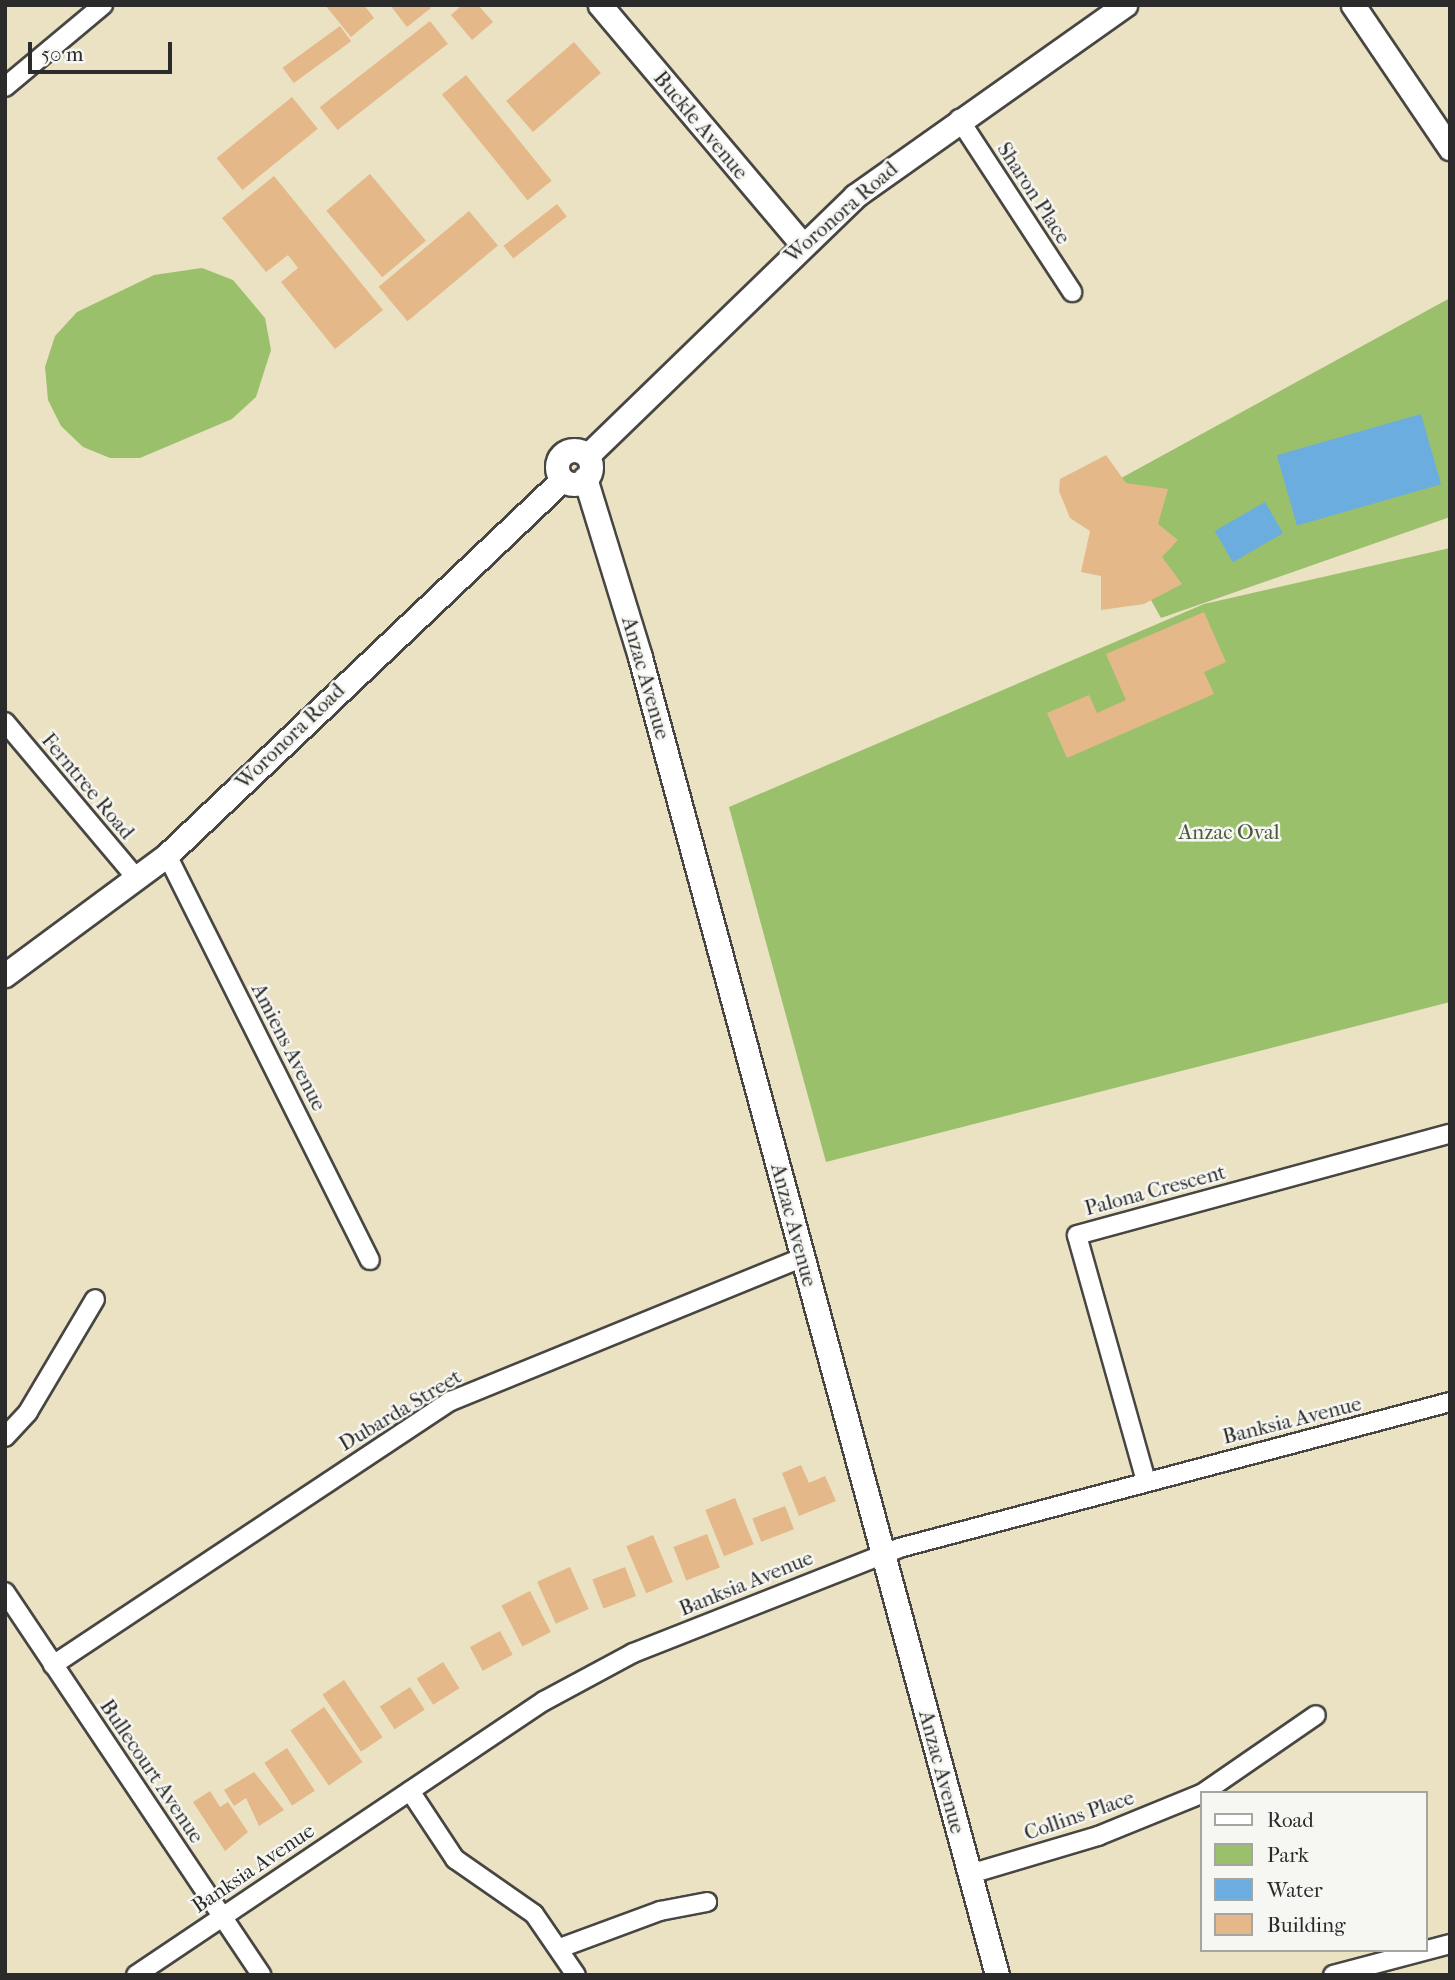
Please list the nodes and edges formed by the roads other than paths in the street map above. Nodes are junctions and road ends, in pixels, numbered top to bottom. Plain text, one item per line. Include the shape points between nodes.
1 (103, 5) edge
2 (600, 5) edge
3 (1125, 5) edge
4 (1353, 5) edge
5 (5, 87) edge
6 (959, 119) junction
7 (1450, 148) edge
8 (802, 244) junction
9 (1072, 292) dead end
10 (586, 467) junction
11 (5, 722) edge
12 (167, 855) junction
13 (137, 879) junction
14 (5, 975) edge
15 (1450, 1134) edge
16 (803, 1257) junction
17 (370, 1260) dead end
18 (95, 1299) dead end
19 (1450, 1402) edge
20 (5, 1437) edge
21 (1146, 1480) junction
22 (883, 1553) junction
23 (5, 1592) edge
24 (53, 1665) junction
25 (1316, 1716) dead end
26 (410, 1791) junction
27 (1205, 1791) edge
28 (1200, 1794) edge
29 (970, 1874) junction
30 (707, 1902) dead end
31 (222, 1915) junction
32 (1450, 1944) edge
33 (560, 1948) junction
34 (1427, 1950) edge
35 (1420, 1952) edge
36 (136, 1975) edge
37 (261, 1975) edge
38 (576, 1975) edge
39 (997, 1975) edge
40 (1333, 1975) edge

1 - 5 street
2 - 8 street, Buckle Avenue
3 - 6 street, Woronora Road
4 - 7 street
6 - 8 street, Woronora Road
6 - 9 street, Sharon Place
8 - 10 street, Woronora Road
10 - 12 street, Woronora Road via 561,481
10 - 16 street, Anzac Avenue
11 - 13 street, Ferntree Road
12 - 13 street, Woronora Road
12 - 17 street, Amiens Avenue
13 - 14 street, Woronora Road
15 - 21 street, Palona Crescent via 1077,1235
16 - 22 street, Anzac Avenue
16 - 24 street, Dubarda Street via 451,1401
18 - 20 street via 27,1412
19 - 21 street, Banksia Avenue
21 - 22 street, Banksia Avenue
22 - 26 street, Banksia Avenue via 603,1667
22 - 29 street, Anzac Avenue
23 - 24 street, Bullecourt Avenue
24 - 31 street, Bullecourt Avenue
25 - 27 street, Collins Place
26 - 31 street, Banksia Avenue
26 - 33 street via 455,1859 534,1914
28 - 29 street, Collins Place via 1098,1836
29 - 39 street, Anzac Avenue
30 - 33 street via 660,1911
31 - 36 street, Banksia Avenue
31 - 37 street, Bullecourt Avenue
32 - 34 street
33 - 38 street
35 - 40 street

